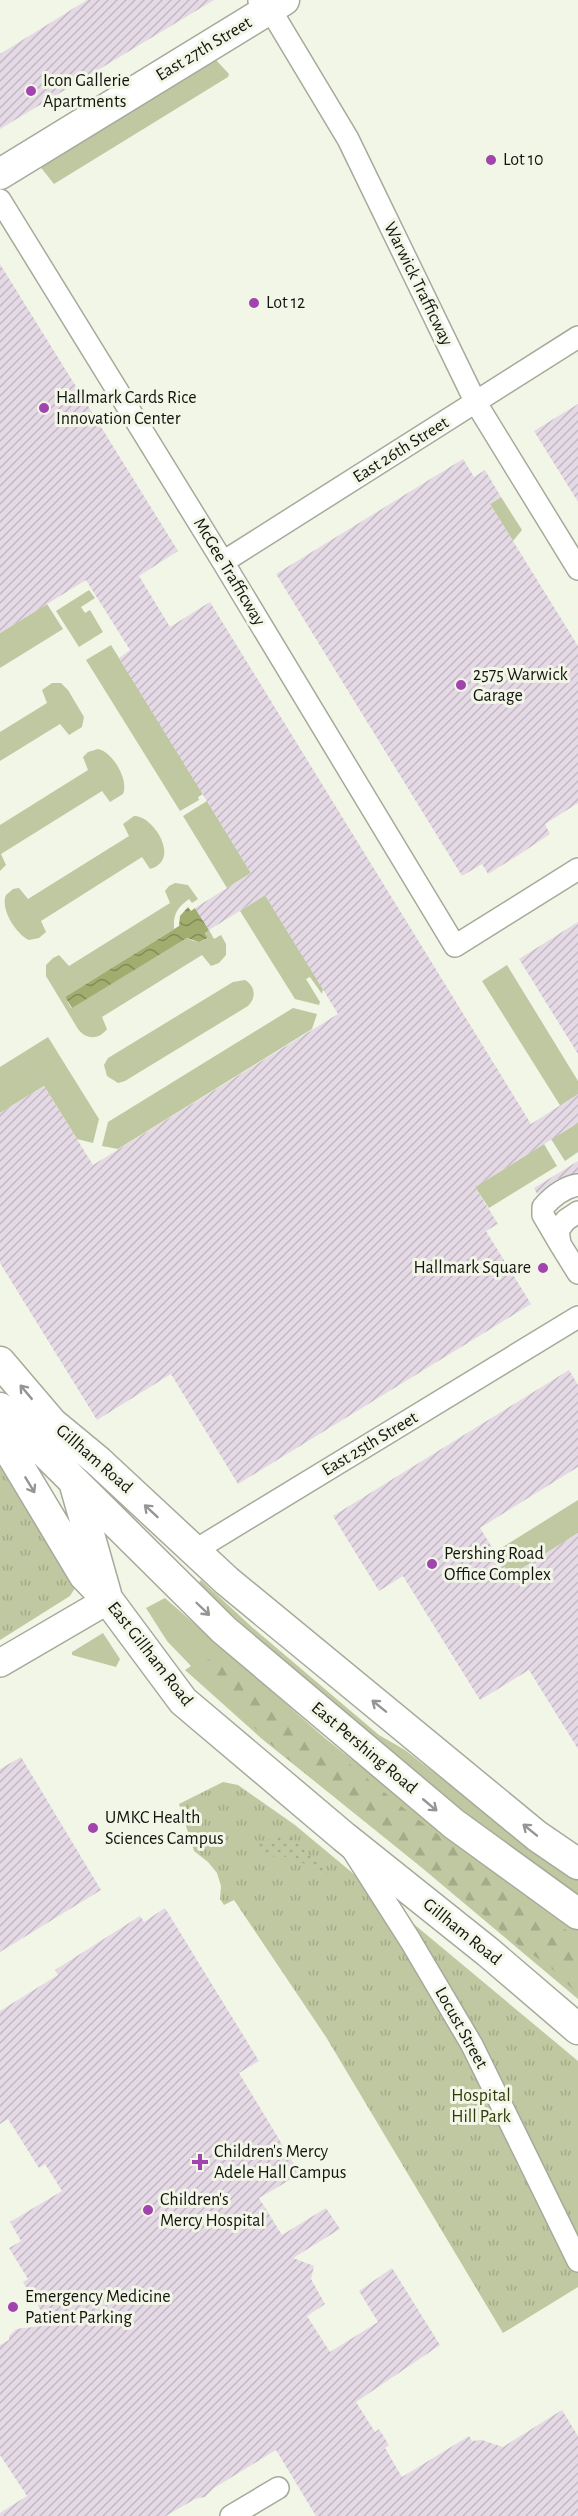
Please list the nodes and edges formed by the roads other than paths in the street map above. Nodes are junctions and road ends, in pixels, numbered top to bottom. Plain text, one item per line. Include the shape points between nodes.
1 (271, 3) edge
2 (0, 174) edge
3 (0, 200) edge
4 (578, 338) edge
5 (476, 403) junction
6 (223, 562) junction
7 (578, 569) edge
8 (578, 869) edge
9 (578, 1185) edge
10 (578, 1212) edge
11 (560, 1244) junction
12 (578, 1274) edge
13 (578, 1317) edge
14 (0, 1362) edge
15 (0, 1408) edge
16 (52, 1423) junction
17 (0, 1435) edge
18 (72, 1478) junction
19 (194, 1551) junction
20 (161, 1569) junction
21 (108, 1600) junction
22 (0, 1663) edge
23 (344, 1837) junction
24 (578, 1864) edge
25 (578, 1914) edge
26 (578, 2029) edge
27 (578, 2261) edge
28 (278, 2488) dead end
29 (231, 2516) edge

1 - 2 main road, East 27th Street
1 - 5 street, Warwick Trafficway via 348,139
3 - 6 street, McGee Trafficway
4 - 5 street, East 26th Street
5 - 6 street, East 26th Street
5 - 7 street, Warwick Trafficway
6 - 8 street, McGee Trafficway via 455,946
9 - 11 street via 552,1197 543,1207 543,1215
10 - 11 street via 558,1230
11 - 12 street
13 - 19 street, East 25th Street
16 -> 14 main road, Gillham Road
15 - 18 main road, Gillham Road
16 - 18 main road
19 -> 16 main road, Gillham Road
17 -> 21 main road, East Gillham Road via 84,1575
18 - 20 main road, Gillham Road
18 - 21 main road
19 - 20 street, East 25th Street
24 -> 19 main road via 520,1822
20 -> 25 main road, East Pershing Road via 224,1630 454,1824
21 - 22 street
21 - 23 main road, East Gillham Road via 183,1701
23 - 26 main road, Gillham Road
23 - 27 street, Locust Street via 472,2045
28 - 29 street

